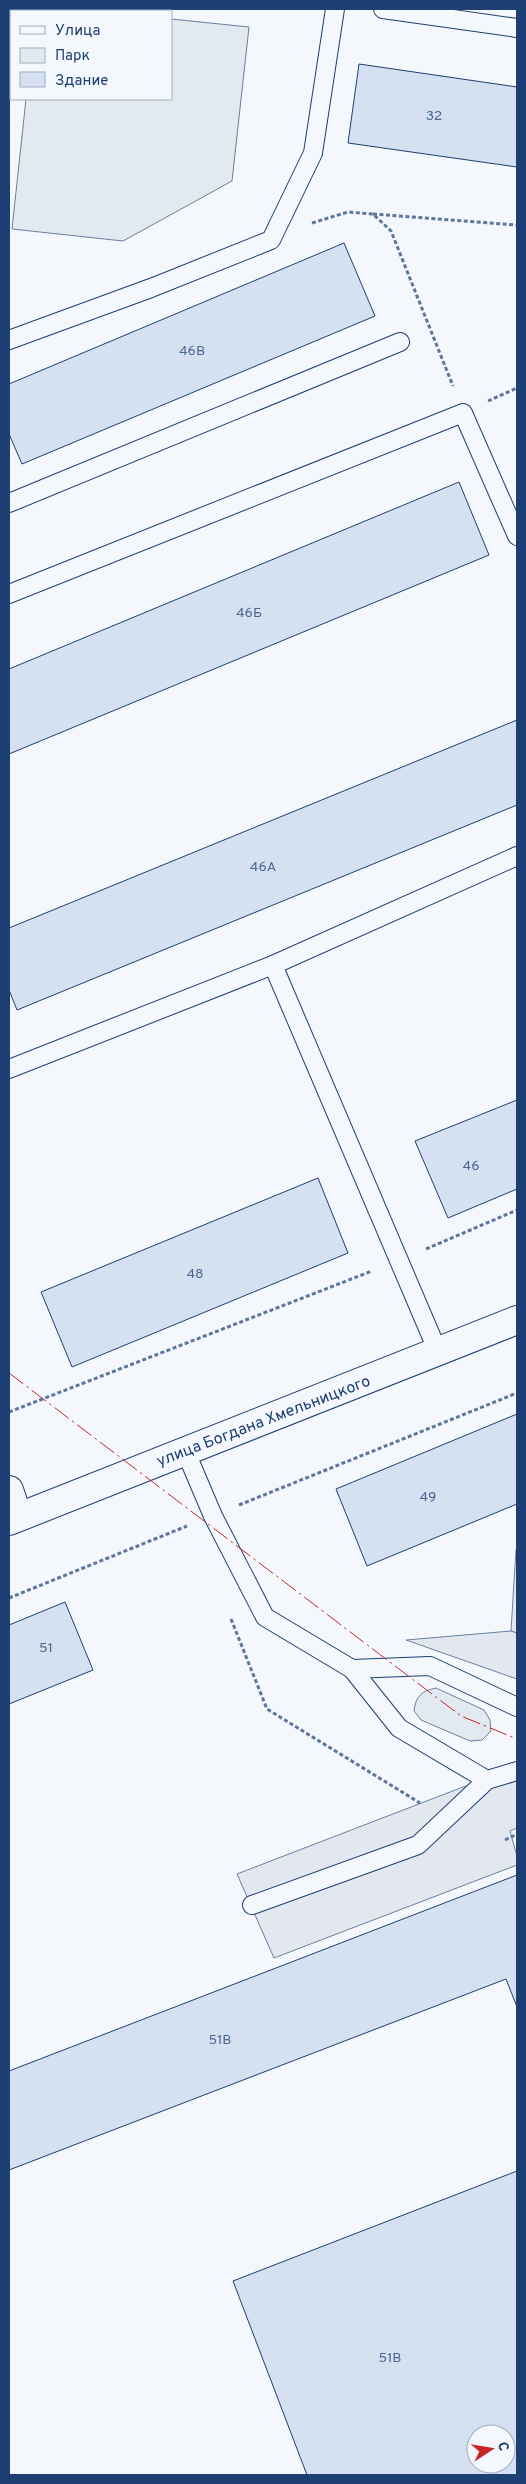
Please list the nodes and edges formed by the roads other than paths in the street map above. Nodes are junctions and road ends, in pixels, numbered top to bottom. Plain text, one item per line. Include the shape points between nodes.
1 (334, 9) edge
2 (384, 9) edge
3 (517, 28) edge
4 (9, 340) edge
5 (400, 342) dead end
6 (9, 503) edge
7 (517, 536) edge
8 (9, 594) edge
9 (517, 856) edge
10 (273, 965) junction
11 (9, 1069) edge
12 (517, 1320) edge
13 (438, 1352) junction
14 (185, 1450) junction
15 (9, 1490) edge
16 (14, 1519) edge
17 (352, 1670) junction
18 (517, 1707) edge
19 (517, 1771) edge
20 (486, 1780) junction
21 (252, 1905) dead end

1 - 4 lane via 313,153 270,240
2 - 3 lane
5 - 6 lane
7 - 8 lane via 463,413
9 - 10 lane
10 - 11 lane
10 - 13 lane
12 - 13 main road, улица Богдана Хмельницкого
13 - 14 main road, улица Богдана Хмельницкого
14 - 16 main road, улица Богдана Хмельницкого
14 - 17 lane via 213,1516 265,1617
15 - 16 main road
17 - 18 lane via 430,1666
17 - 20 lane via 399,1728
19 - 20 lane
20 - 21 lane via 418,1845

